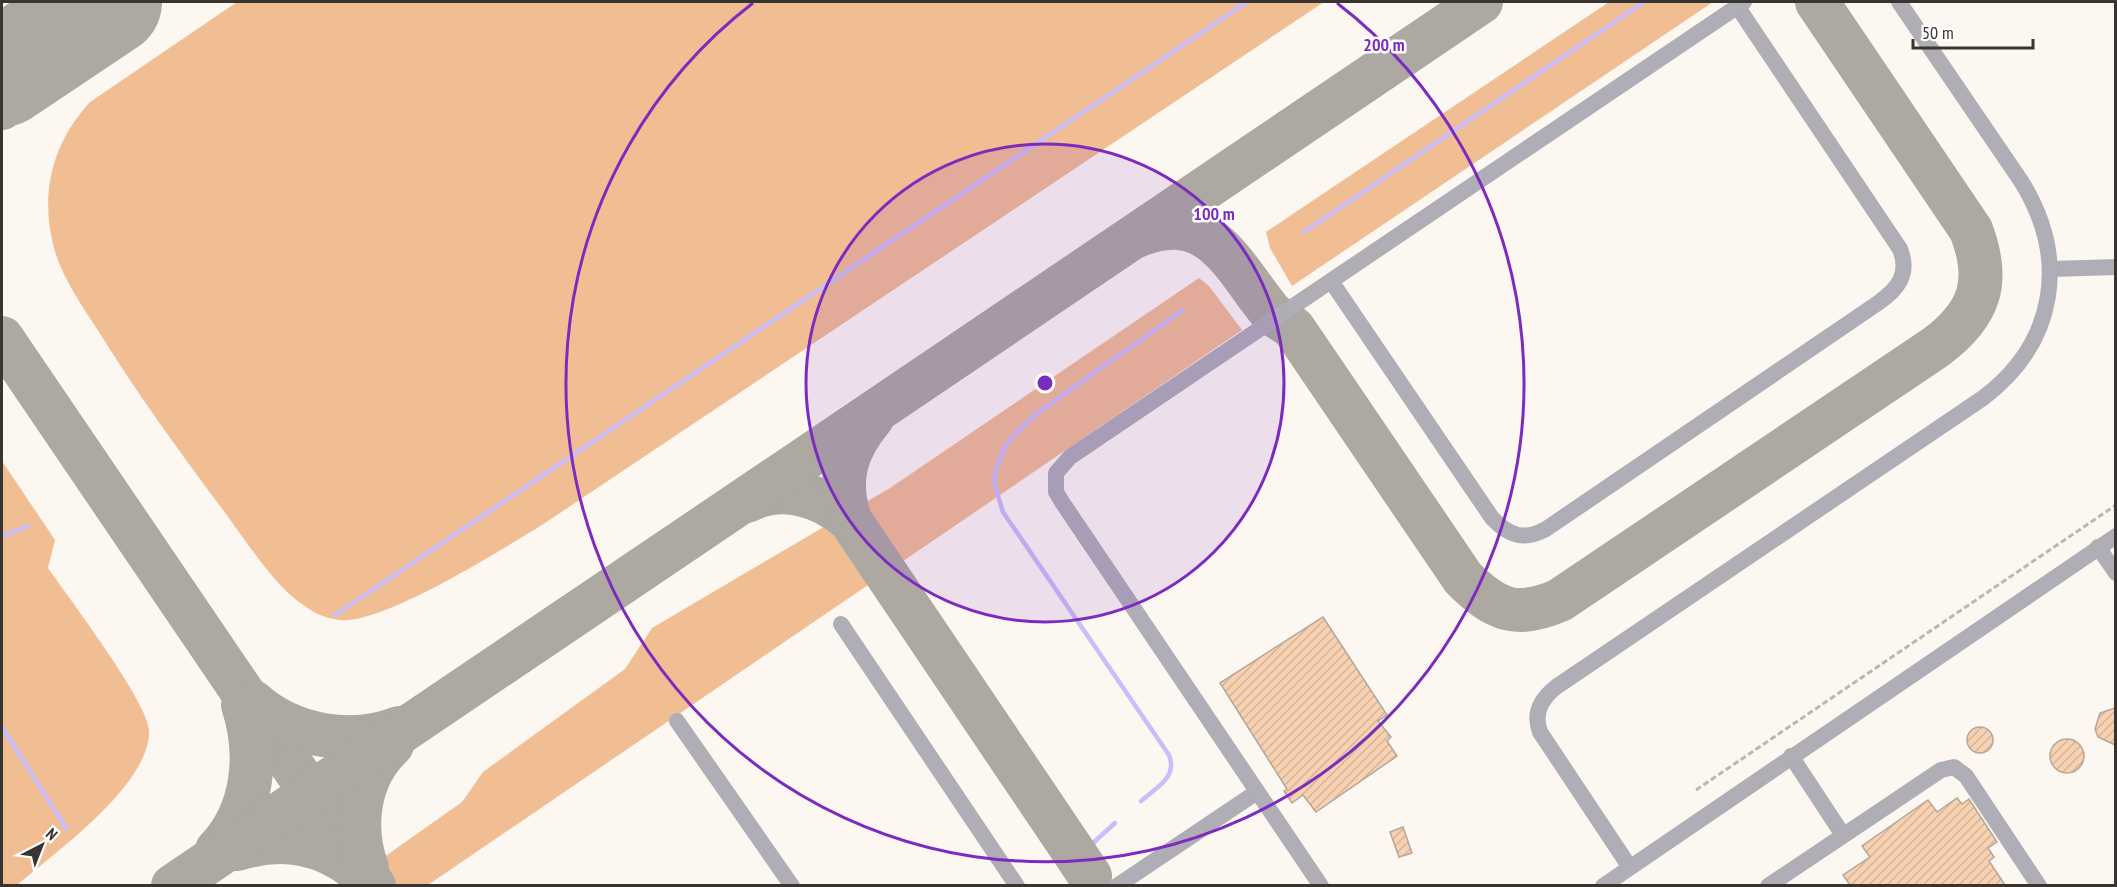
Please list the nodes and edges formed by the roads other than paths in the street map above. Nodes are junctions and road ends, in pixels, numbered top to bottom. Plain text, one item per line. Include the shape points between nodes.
1 (1899, 2) edge
2 (1741, 4) edge
3 (2115, 267) edge
4 (2052, 269) junction
5 (1331, 281) junction
6 (2115, 536) edge
7 (2098, 548) junction
8 (2115, 573) edge
9 (841, 624) dead end
10 (676, 721) dead end
11 (1791, 756) junction
12 (1257, 792) junction
13 (1843, 835) junction
14 (1629, 866) junction
15 (792, 885) edge
16 (1017, 885) edge
17 (1117, 885) edge
18 (1321, 885) edge
19 (1603, 885) edge
20 (1768, 885) edge
21 (2039, 885) edge

1 - 4 lane via 2030,195 2047,237
2 - 5 lane
2 - 5 lane via 1900,249 1904,273 1888,296 1653,456 1539,532 1525,537 1510,533 1492,518
3 - 4 lane
4 - 14 lane via 2048,298 2034,340 2019,364 1996,388 1544,698 1538,712 1540,732
5 - 12 lane via 1070,457 1061,465 1054,482 1062,502
6 - 7 lane
7 - 8 lane
7 - 11 lane
9 - 16 lane
10 - 15 lane
11 - 13 lane
11 - 14 lane
12 - 17 lane
12 - 18 lane
13 - 20 lane
13 - 21 lane via 1941,770 1954,767 1966,776
14 - 19 lane

